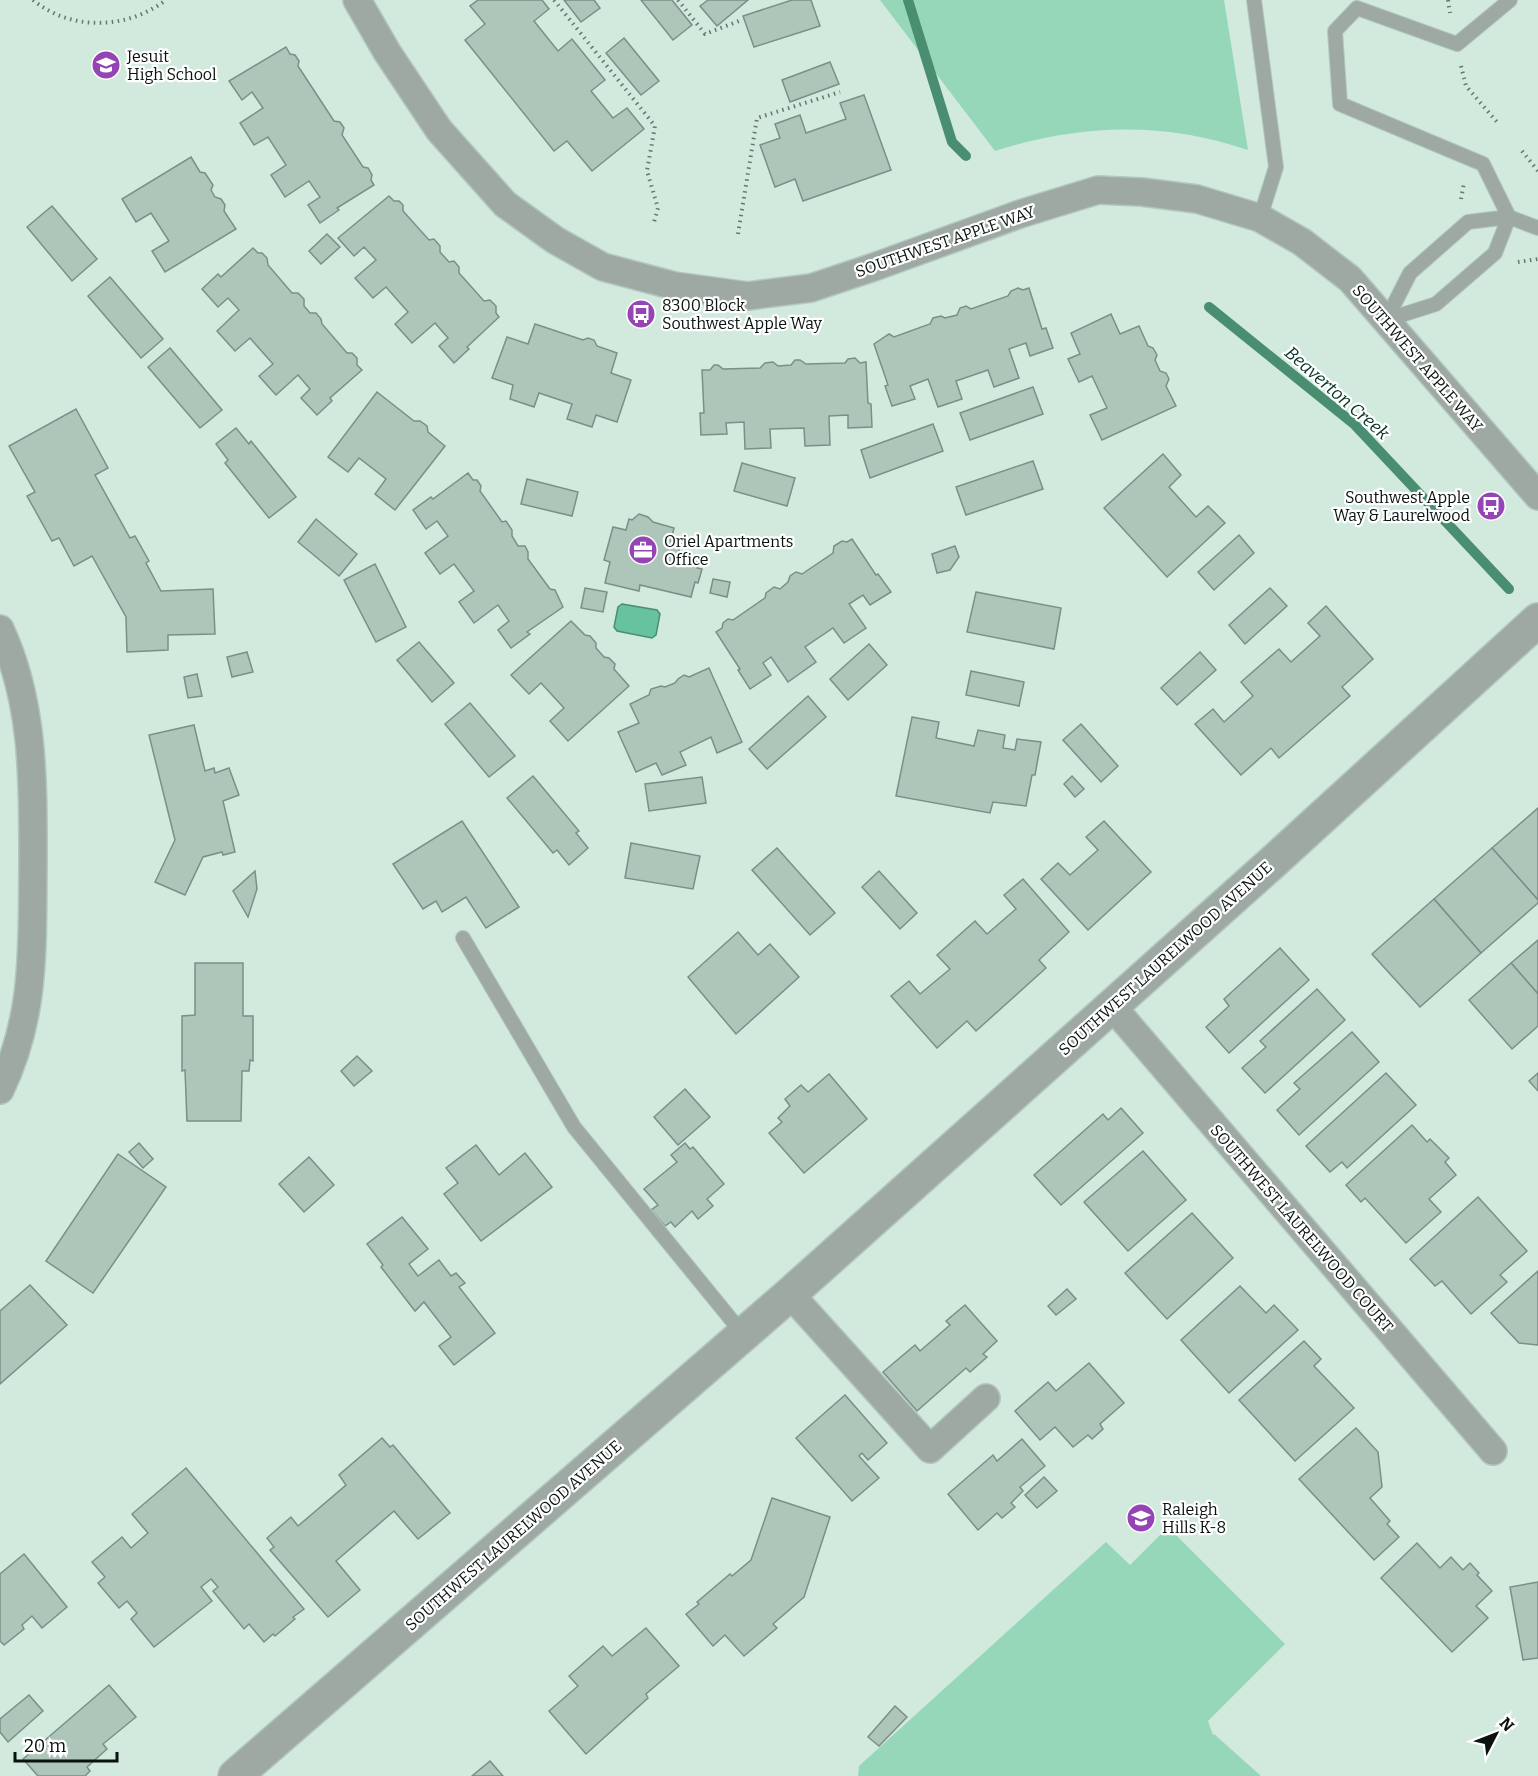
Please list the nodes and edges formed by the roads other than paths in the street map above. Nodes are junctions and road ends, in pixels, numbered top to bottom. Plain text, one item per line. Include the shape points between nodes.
1 (357, 0) edge
2 (1254, 0) edge
3 (1509, 0) edge
4 (1260, 218) junction
5 (1509, 218) junction
6 (1538, 228) edge
7 (1386, 320) junction
8 (1538, 496) edge
9 (1538, 620) edge
10 (0, 629) edge
11 (463, 938) dead end
12 (1111, 1005) junction
13 (0, 1090) edge
14 (790, 1294) junction
15 (743, 1334) junction
16 (986, 1398) dead end
17 (1493, 1451) dead end
18 (235, 1776) edge

1 - 4 street, SOUTHWEST APPLE WAY via 439,130 505,204 555,240 603,267 675,286 748,297 811,288 1098,190 1197,199
2 - 4 lane via 1276,167
3 - 5 lane via 1457,44 1357,8 1335,31 1340,104 1483,164
4 - 7 street, SOUTHWEST APPLE WAY via 1302,242 1350,279
5 - 6 lane
5 - 7 lane via 1495,253 1436,304
5 - 7 lane via 1468,222 1410,273
7 - 8 street, SOUTHWEST APPLE WAY
9 - 12 street, SOUTHWEST LAURELWOOD AVENUE
10 - 13 street via 26,710 33,775 32,961 27,1010 12,1064
11 - 15 lane via 574,1127
12 - 14 street, SOUTHWEST LAURELWOOD AVENUE
12 - 17 street, SOUTHWEST LAURELWOOD COURT
14 - 15 street, SOUTHWEST LAURELWOOD AVENUE
14 - 16 street via 930,1449
15 - 18 street, SOUTHWEST LAURELWOOD AVENUE

